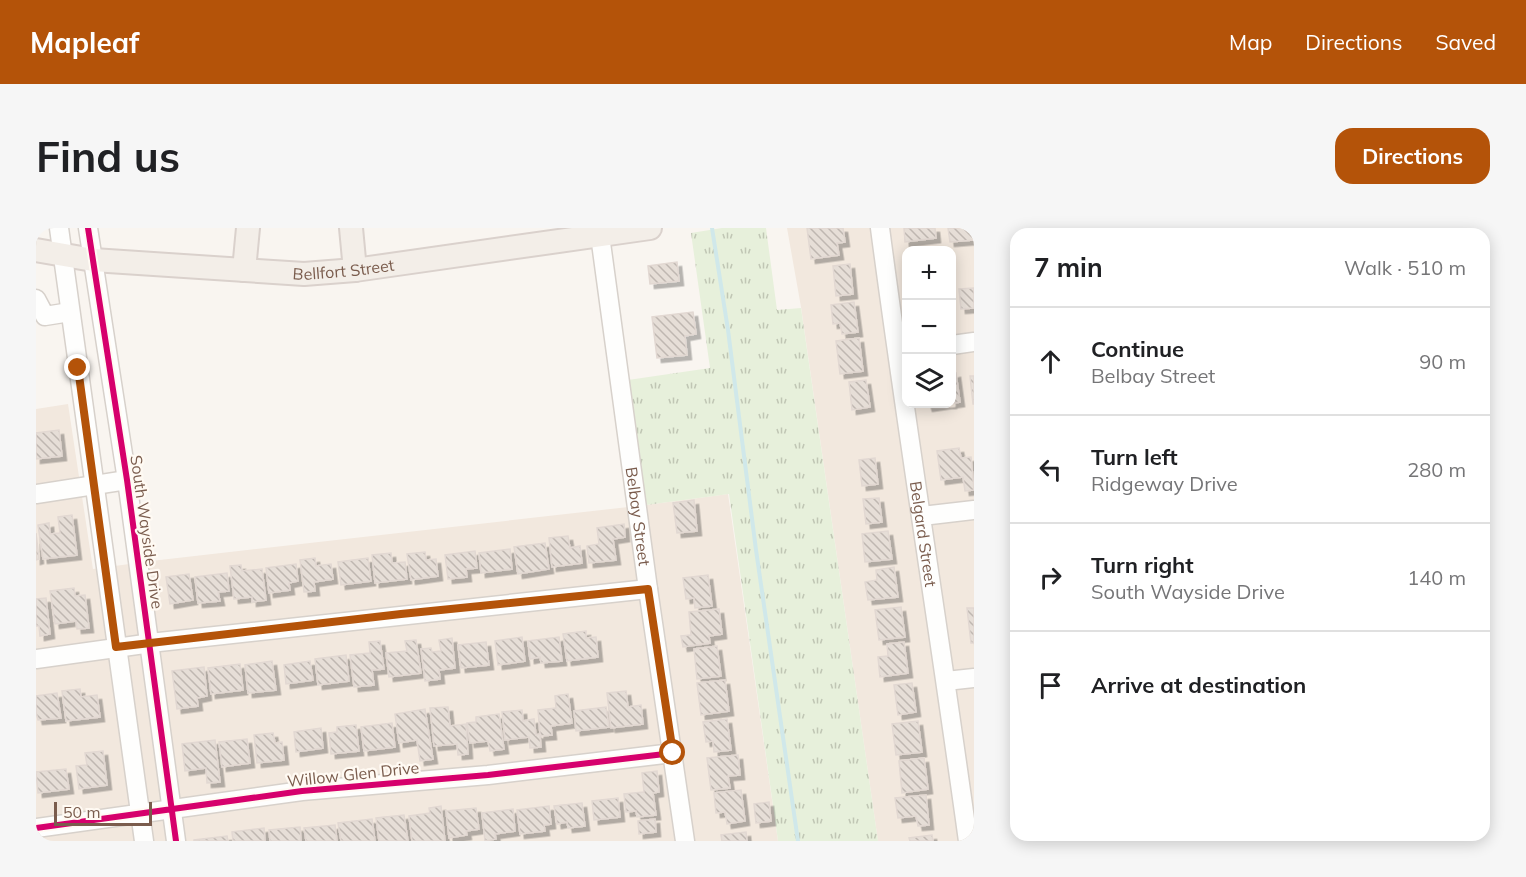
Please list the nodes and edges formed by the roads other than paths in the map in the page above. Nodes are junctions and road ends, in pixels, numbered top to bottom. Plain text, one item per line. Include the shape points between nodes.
1 (59, 228) edge
2 (88, 228) edge
3 (248, 228) edge
4 (351, 228) edge
5 (650, 228) edge
6 (880, 228) edge
7 (599, 231) edge
8 (36, 250) edge
9 (63, 254) junction
10 (93, 260) junction
11 (244, 270) junction
12 (356, 270) junction
13 (36, 299) edge
14 (70, 312) junction
15 (974, 342) edge
16 (956, 344) edge
17 (901, 351) edge
18 (127, 480) junction
19 (94, 486) junction
20 (36, 494) edge
21 (974, 510) edge
22 (922, 516) junction
23 (648, 589) junction
24 (148, 643) junction
25 (116, 647) junction
26 (36, 659) edge
27 (974, 678) edge
28 (946, 681) junction
29 (673, 753) junction
30 (172, 808) junction
31 (140, 813) junction
32 (36, 828) edge
33 (144, 841) edge
34 (176, 841) edge
35 (686, 841) edge
36 (968, 841) edge

1 - 9 street
2 - 10 street, South Wayside Drive
3 - 11 main road
4 - 12 main road
5 - 7 main road, Bellfort Street
6 - 17 street, Belgard Street
7 - 12 main road, Bellfort Street
7 - 23 street, Belbay Street
8 - 9 main road, Bellfort Street
9 - 10 main road, Bellfort Street
9 - 14 street
10 - 11 main road, Bellfort Street
10 - 18 street, South Wayside Drive
11 - 12 main road, Bellfort Street via 303,274
13 - 14 street via 45,316
14 - 19 street
15 - 16 street
17 - 22 street, Belgard Street
18 - 19 street
18 - 24 street, South Wayside Drive
19 - 20 street
19 - 25 street
21 - 22 street
22 - 28 street, Belgard Street
23 - 24 street
23 - 29 street, Belbay Street
24 - 25 street
24 - 30 street, South Wayside Drive
25 - 26 street
25 - 31 street
27 - 28 street
28 - 36 street, Belgard Street
29 - 30 street, Willow Glen Drive
29 - 35 street, Belbay Street
30 - 31 street, Willow Glen Drive
30 - 34 street, South Wayside Drive
31 - 32 street, Willow Glen Drive
31 - 33 street

